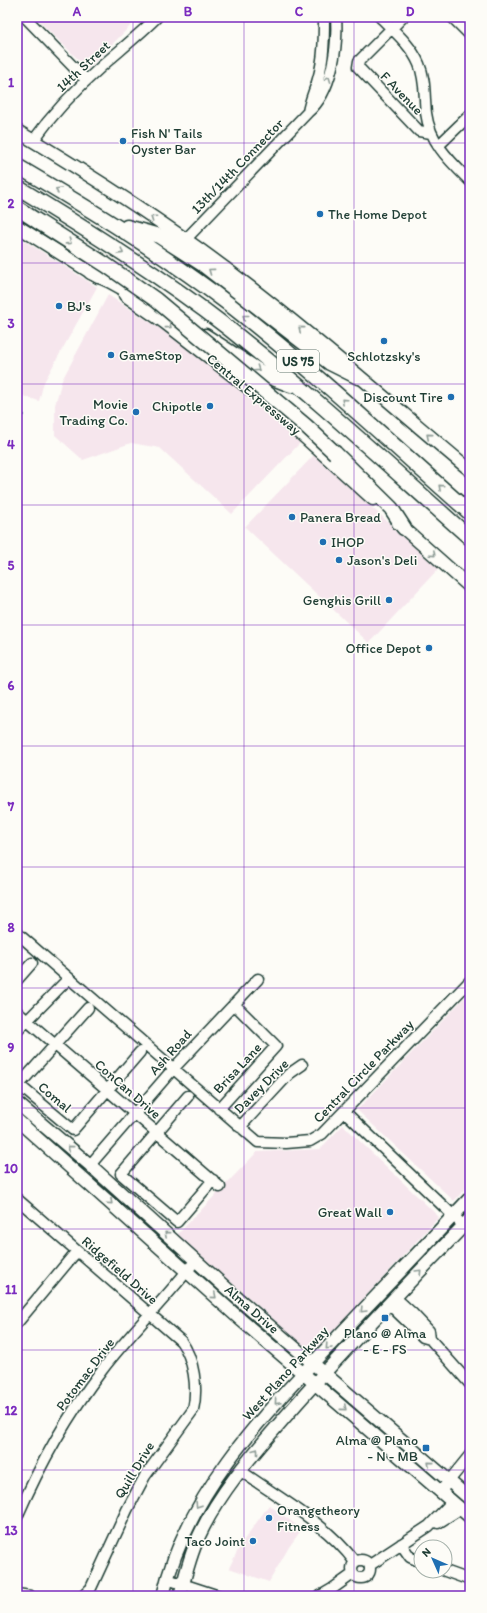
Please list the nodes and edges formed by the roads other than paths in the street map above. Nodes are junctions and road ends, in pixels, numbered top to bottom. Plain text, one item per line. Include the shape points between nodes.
1 (25, 17) edge
2 (157, 17) edge
3 (324, 17) edge
4 (336, 17) edge
5 (380, 17) edge
6 (404, 17) edge
7 (452, 17) edge
8 (391, 29) junction
9 (470, 35) edge
10 (86, 80) junction
11 (308, 112) junction
12 (470, 115) edge
13 (17, 131) edge
14 (431, 133) junction
15 (33, 141) junction
16 (438, 146) junction
17 (17, 166) edge
18 (470, 181) edge
19 (17, 187) edge
20 (17, 208) edge
21 (113, 223) junction
22 (17, 226) edge
23 (185, 240) junction
24 (91, 272) junction
25 (358, 377) junction
26 (304, 391) junction
27 (470, 470) edge
28 (470, 513) edge
29 (404, 528) junction
30 (470, 538) edge
31 (470, 587) edge
32 (17, 933) edge
33 (32, 963) dead end
34 (69, 978) junction
35 (258, 979) dead end
36 (17, 980) edge
37 (470, 981) edge
38 (234, 1004) junction
39 (88, 1008) dead end
40 (17, 1012) edge
41 (27, 1021) junction
42 (17, 1030) edge
43 (54, 1044) junction
44 (140, 1052) dead end
45 (302, 1065) dead end
46 (172, 1070) junction
47 (108, 1091) junction
48 (188, 1096) dead end
49 (17, 1103) edge
50 (218, 1109) junction
51 (344, 1111) junction
52 (134, 1113) junction
53 (17, 1120) edge
54 (240, 1127) junction
55 (157, 1132) junction
56 (90, 1165) junction
57 (470, 1198) edge
58 (17, 1199) edge
59 (454, 1215) junction
60 (467, 1222) edge
61 (77, 1251) junction
62 (195, 1261) junction
63 (187, 1272) junction
64 (382, 1290) junction
65 (392, 1301) junction
66 (150, 1314) junction
67 (17, 1323) edge
68 (313, 1362) junction
69 (193, 1369) joint
70 (324, 1372) junction
71 (303, 1373) junction
72 (314, 1383) junction
73 (470, 1384) edge
74 (470, 1455) edge
75 (229, 1461) junction
76 (241, 1471) junction
77 (449, 1481) junction
78 (440, 1492) junction
79 (470, 1500) edge
80 (456, 1506) junction
81 (17, 1518) edge
82 (470, 1518) edge
83 (401, 1544) junction
84 (413, 1558) edge
85 (355, 1562) junction
86 (370, 1565) junction
87 (353, 1574) junction
88 (453, 1574) edge
89 (168, 1578) junction
90 (470, 1580) edge
91 (183, 1583) junction
92 (17, 1594) edge
93 (30, 1596) edge
94 (83, 1596) edge
95 (163, 1596) edge
96 (180, 1596) edge
97 (220, 1596) edge
98 (320, 1596) edge

1 - 10 street
2 - 10 street, 14th Street
3 - 11 street via 319,78
11 -> 4 street, 13th/14th Connector via 316,105 334,63 337,42
5 - 8 street, F Avenue
6 - 8 street
7 - 9 street
8 - 14 street, F Avenue via 411,51 421,68 426,114
8 - 14 street, F Avenue via 359,61 358,68 419,131
10 - 15 street, 14th Street
11 - 23 street, 13th/14th Connector
12 - 16 street
13 - 15 main road
14 - 16 street, F Avenue
23 -> 15 main road
16 - 18 street, F Avenue
21 -> 17 highway, US 75
19 -> 26 highway, US 75 via 162,280 232,332
20 -> 29 highway, bridge via 156,300 306,426 391,508
25 -> 21 highway via 330,363 201,263 159,236
28 -> 21 highway, US 75 via 268,336 190,276
22 - 24 main road, Central Expressway
25 -> 23 main road via 251,288
24 -> 26 highway via 143,298 265,375
24 -> 29 main road, Central Expressway via 164,322 258,395
27 -> 25 main road
26 - 30 highway, US 75
29 -> 31 main road, Central Expressway
32 - 34 street
33 - 36 street
34 - 41 street
34 - 46 street
35 - 38 street, Ash Road
37 - 51 street, Central Circle Parkway
38 - 46 street, Ash Road
38 - 50 street, Brisa Lane via 276,1046
39 - 43 street
40 - 41 street, ConCan Drive
41 - 42 street
41 - 43 street, ConCan Drive
43 - 47 street, ConCan Drive
43 - 47 street, Comal via 19,1085 73,1130
44 - 47 street
45 - 54 street, Davey Drive via 289,1074
46 - 50 street
46 - 52 street, Ash Road
47 - 52 street, ConCan Drive
48 - 55 street
56 -> 49 main road, Alma Drive
50 - 54 street
51 - 54 street, Central Circle Parkway via 322,1134 310,1141 258,1142
51 - 59 street
52 - 55 street, ConCan Drive
52 - 56 street, Ash Road
53 -> 63 main road, Alma Drive
55 - 55 street, ConCan Drive via 121,1174 177,1222 216,1184
62 -> 56 main road, Alma Drive
57 - 59 main road, West Plano Parkway
58 - 61 street, Ridgefield Drive
59 - 60 street
59 - 64 main road, West Plano Parkway
65 -> 60 main road, West Plano Parkway
61 - 66 street, Ridgefield Drive
61 - 67 street
62 - 63 street, Potomac Drive
62 - 68 main road, Alma Drive
63 - 66 street, Potomac Drive
63 -> 71 main road, Alma Drive
64 - 65 street
64 -> 68 main road, West Plano Parkway
65 - 70 main road, West Plano Parkway
65 - 73 street via 400,1302 429,1331 430,1339
66 - 69 street, Ridgefield Drive via 181,1341 188,1350
66 - 81 street, Potomac Drive via 103,1368 77,1403 52,1443
68 - 70 main road, Alma Drive
68 - 71 main road, West Plano Parkway
69 - 94 street, Quill Drive via 193,1410 145,1476 91,1588
70 - 72 main road, West Plano Parkway
77 -> 70 main road, Alma Drive
71 - 72 main road, Alma Drive
71 -> 75 main road, West Plano Parkway
76 -> 72 main road, West Plano Parkway
72 -> 78 main road, Alma Drive
74 - 77 street
75 - 76 main road
75 -> 89 main road, West Plano Parkway via 195,1511
76 - 85 street via 310,1518 347,1551
76 - 91 main road, West Plano Parkway via 215,1507 200,1534
77 - 78 street
77 - 79 main road, Alma Drive
78 - 80 main road, Alma Drive
79 - 80 main road via 459,1500
80 - 82 main road, Alma Drive
80 - 83 street
83 - 84 street
83 - 86 street
85 - 86 street via 363,1560
85 - 87 street
86 - 87 street via 367,1577 358,1578
87 - 98 street
88 - 90 street
89 - 91 street
89 - 95 main road, West Plano Parkway
91 - 96 main road, West Plano Parkway
91 - 97 street
92 - 93 street

